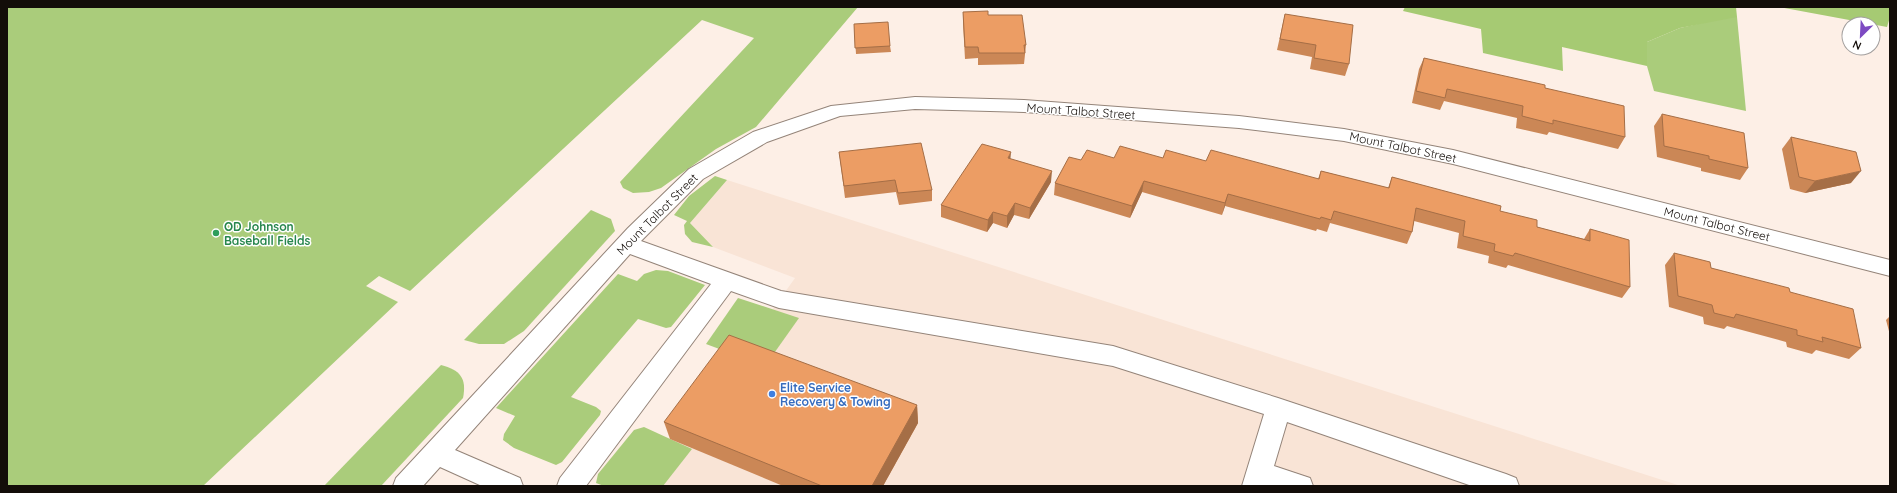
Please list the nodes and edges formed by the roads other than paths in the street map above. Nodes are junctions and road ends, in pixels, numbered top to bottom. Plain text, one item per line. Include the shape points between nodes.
1 (626, 244) junction
2 (1890, 268) edge
3 (726, 280) junction
4 (1278, 408) junction
5 (436, 453) junction
6 (1257, 479) edge
7 (406, 486) edge
8 (510, 486) edge
9 (570, 486) edge
10 (1300, 486) edge
11 (1506, 486) edge

1 - 2 street, Mount Talbot Street via 696,174 760,137 838,110 915,103 1024,106 1223,120 1344,135 1453,158
1 - 3 street
1 - 5 street, Mount Talbot Street
3 - 4 street via 779,299 1113,356
3 - 9 street
4 - 6 street
4 - 11 street
5 - 7 street, Mount Talbot Street
5 - 8 street
6 - 10 street

